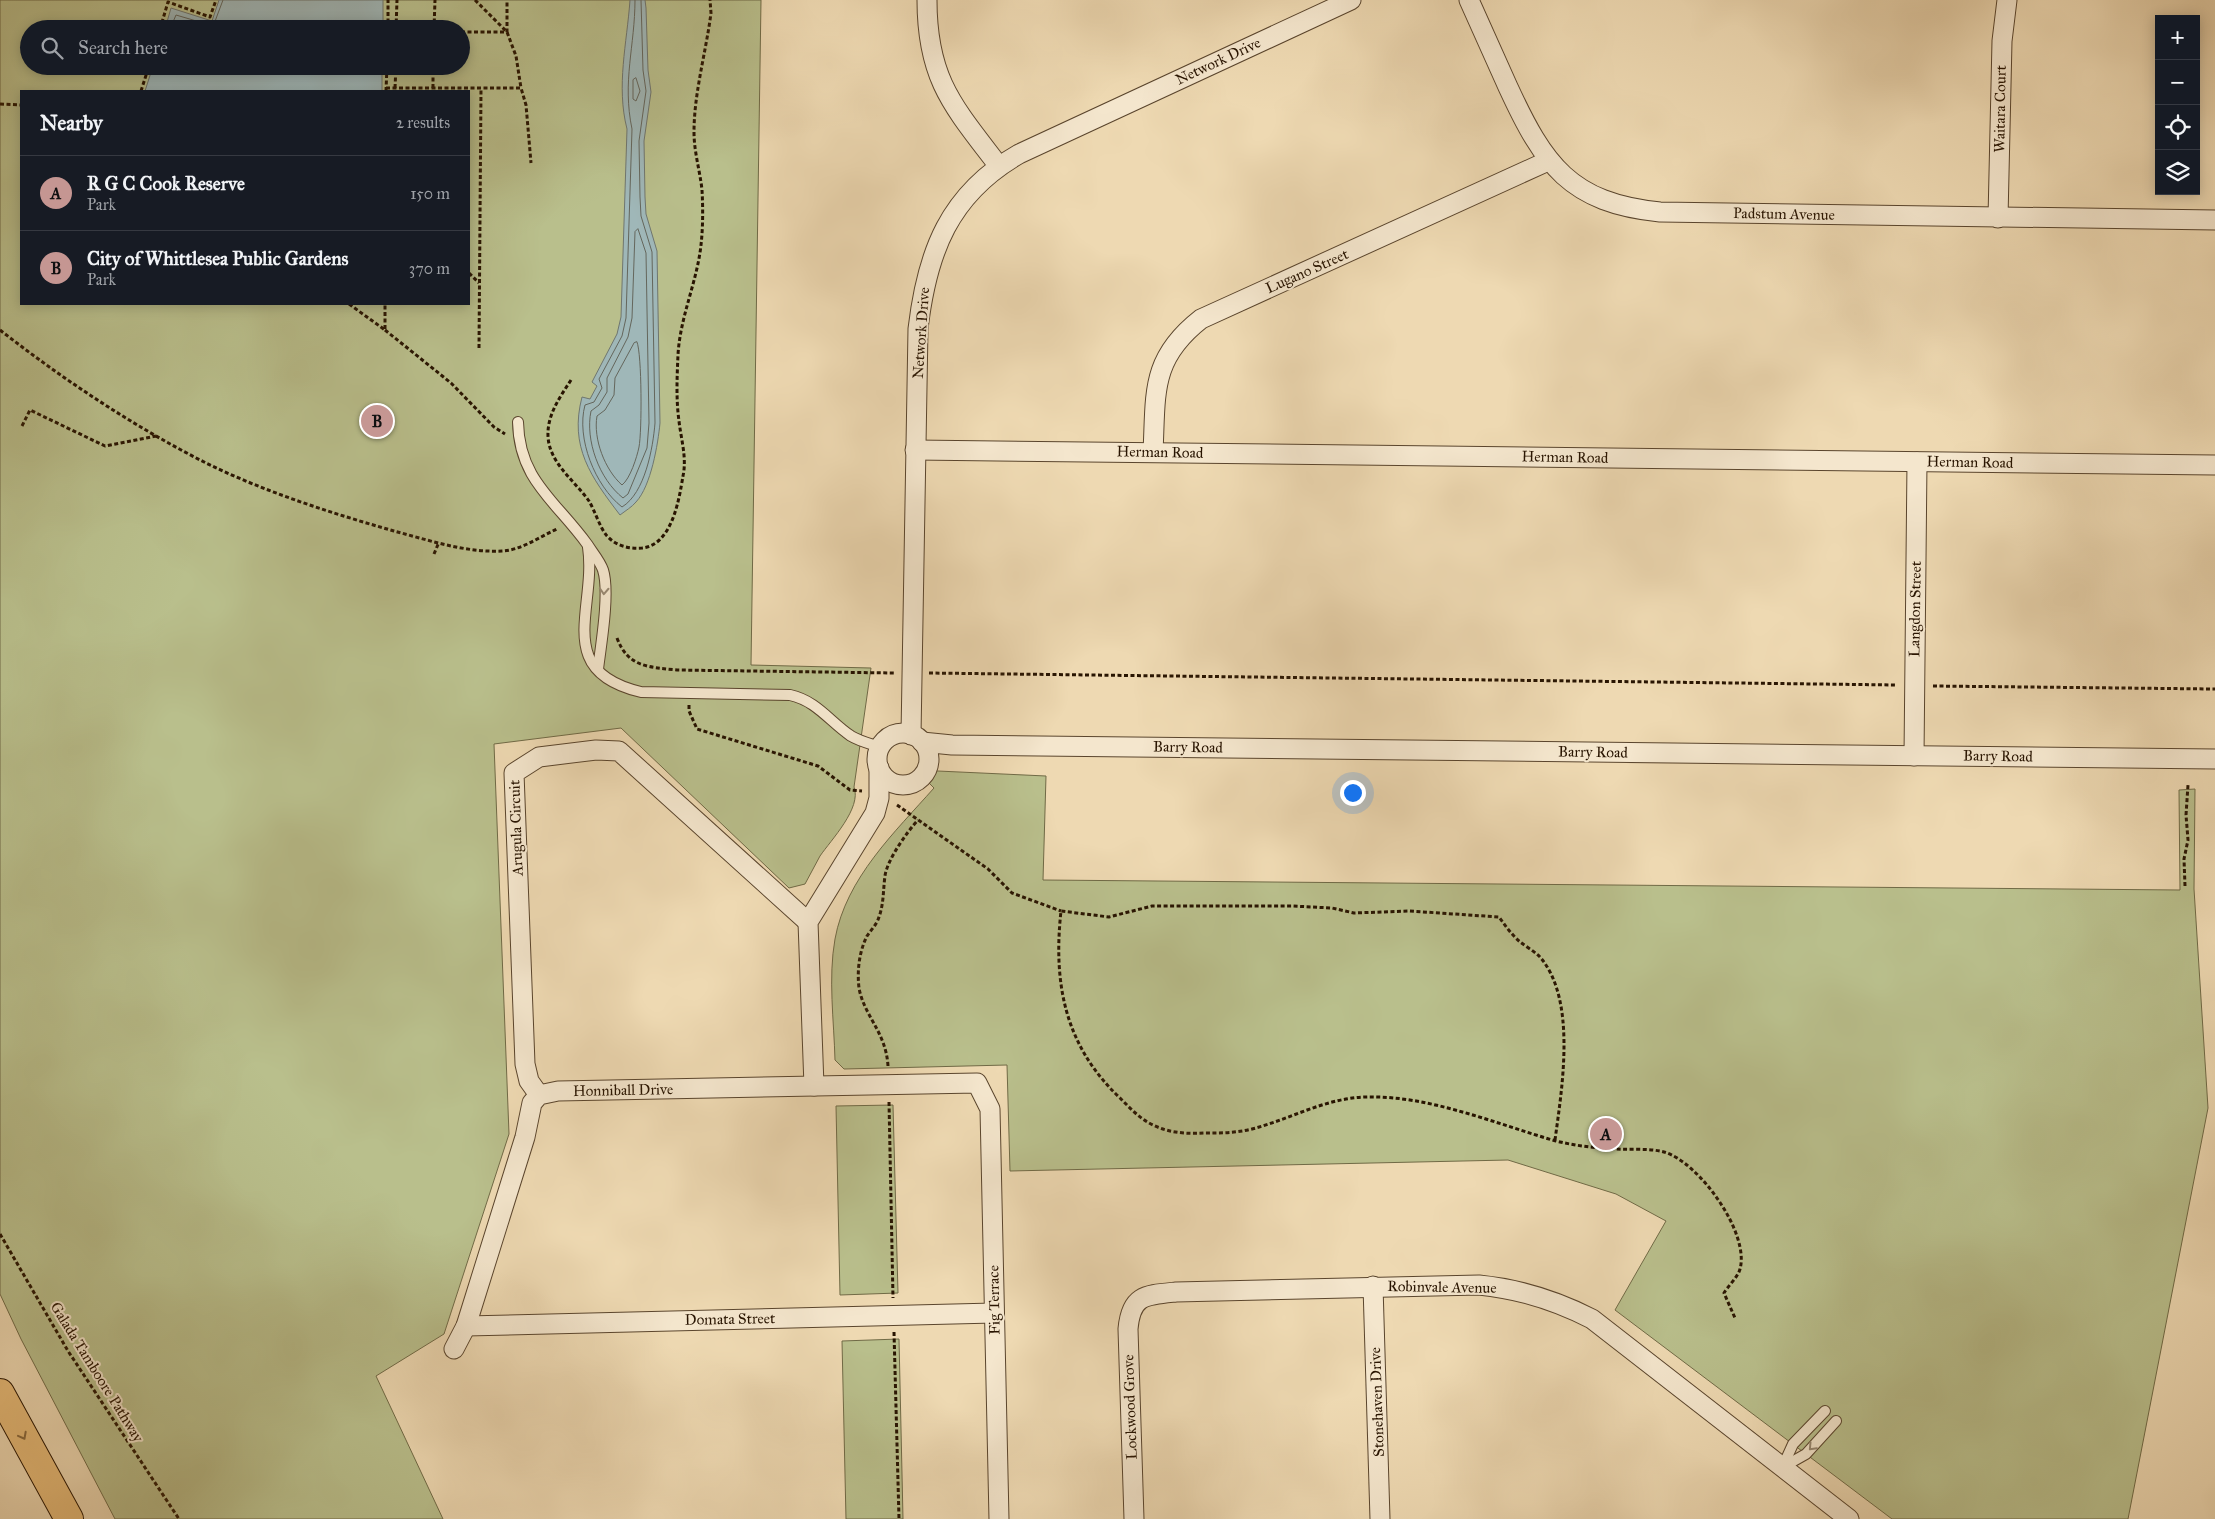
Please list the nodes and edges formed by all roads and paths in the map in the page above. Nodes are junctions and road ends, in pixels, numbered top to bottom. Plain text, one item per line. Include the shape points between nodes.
1 (216, 0) edge
2 (388, 0) edge
3 (397, 0) edge
4 (435, 0) edge
5 (475, 0) edge
6 (507, 0) edge
7 (710, 0) edge
8 (928, 0) edge
9 (1351, 0) edge
10 (1469, 0) edge
11 (2007, 0) edge
12 (167, 1) edge
13 (162, 20) edge
14 (388, 20) edge
15 (396, 20) edge
16 (434, 20) edge
17 (470, 32) edge
18 (507, 32) junction
19 (145, 75) edge
20 (387, 75) edge
21 (396, 75) edge
22 (433, 75) edge
23 (395, 88) junction
24 (433, 88) junction
25 (481, 88) junction
26 (521, 88) junction
27 (141, 90) edge
28 (386, 90) edge
29 (0, 104) edge
30 (20, 105) edge
31 (1548, 161) junction
32 (531, 163) dead end
33 (998, 165) junction
34 (1998, 218) junction
35 (2215, 220) edge
36 (470, 274) edge
37 (480, 283) junction
38 (350, 305) edge
39 (385, 305) edge
40 (0, 330) edge
41 (385, 330) junction
42 (479, 348) dead end
43 (572, 380) dead end
44 (518, 422) dead end
45 (22, 426) dead end
46 (156, 436) junction
47 (518, 436) junction
48 (916, 450) junction
49 (1153, 452) junction
50 (1917, 462) junction
51 (2215, 465) edge
52 (572, 523) junction
53 (440, 542) junction
54 (588, 547) junction
55 (434, 554) dead end
56 (615, 633) dead end
57 (598, 669) junction
58 (690, 670) junction
59 (912, 673) junction
60 (1914, 686) junction
61 (2215, 690) edge
62 (689, 693) junction
63 (917, 738) junction
64 (970, 745) junction
65 (880, 747) junction
66 (1914, 756) junction
67 (2215, 759) edge
68 (928, 766) junction
69 (879, 768) junction
70 (915, 782) junction
71 (2188, 785) dead end
72 (884, 797) junction
73 (918, 820) junction
74 (2185, 886) dead end
75 (1061, 911) junction
76 (808, 922) junction
77 (976, 1083) joint
78 (888, 1085) junction
79 (814, 1086) junction
80 (539, 1095) junction
81 (1556, 1140) junction
82 (0, 1234) edge
83 (1373, 1286) junction
84 (1140, 1299) joint
85 (994, 1313) junction
86 (894, 1315) junction
87 (1735, 1318) dead end
88 (466, 1326) junction
89 (454, 1349) dead end
90 (0, 1393) edge
91 (1825, 1411) dead end
92 (1836, 1421) dead end
93 (1782, 1467) junction
94 (69, 1519) edge
95 (179, 1519) edge
96 (899, 1519) edge
97 (999, 1519) edge
98 (1134, 1519) edge
99 (1380, 1519) edge
100 (1849, 1519) edge

1 - 12 path via 210,17
2 - 14 path
3 - 15 path
4 - 16 path
5 - 18 path
6 - 18 path
7 - 43 path via 711,13 694,132 702,191 701,242 678,354 684,473 674,514 664,535 649,547 629,549 606,535 588,501 555,459 548,438 548,425 552,411
8 - 33 street via 928,36 937,73 961,116
9 - 33 street, Network Drive via 1041,142
10 - 31 street, Padstum Avenue via 1523,120
11 - 34 street, Waitara Court via 2002,41
12 - 13 path
17 - 18 path
18 - 26 path via 516,56
19 - 27 path
20 - 28 path
21 - 23 path
22 - 24 path
23 - 24 path
23 - 28 path
24 - 25 path
25 - 26 path
25 - 37 path
26 - 32 path via 526,105
29 - 30 path
31 - 34 street, Padstum Avenue via 1570,182 1590,194 1634,210
31 - 49 street, Lugano Street via 1201,319 1184,332 1162,364 1156,389
33 - 48 street, Network Drive via 964,200 930,260 922,290 918,329
34 - 35 street, Padstum Avenue
36 - 37 path
37 - 42 path
38 - 41 path
39 - 41 path
40 - 46 path via 60,374
41 - 47 path via 432,367 494,427 506,435
44 - 47 lane
45 - 46 path via 30,410 105,446
46 - 53 path via 250,482 355,520
47 - 52 lane via 520,452 535,481
48 - 49 street, Herman Road
48 - 59 street, Network Drive
49 - 50 street, Herman Road
50 - 51 street, Herman Road
50 - 60 street, Langdon Street
52 - 53 path via 528,544 503,551 475,550
52 - 54 lane
53 - 55 path
54 - 57 lane via 590,575 584,643 588,656
54 -> 57 lane via 600,563 605,580
56 - 58 path via 621,649 635,662
57 - 62 lane via 608,681 622,688 641,692
58 - 59 path
58 - 62 path
59 - 60 path
59 - 63 street, Network Drive
60 - 61 path
60 - 66 street, Langdon Street
62 - 65 lane via 803,698 824,711 852,737
62 - 72 path via 689,711 697,729 818,766 850,790
63 - 64 street, Barry Road
63 - 65 street via 897,734
63 - 68 street via 929,756
64 - 66 street, Barry Road
64 - 68 street, Barry Road
65 - 69 street
66 - 67 street, Barry Road
68 - 70 street
69 - 70 street via 894,783
69 - 72 street
70 - 72 street
71 - 74 path
72 - 73 path
72 - 76 street
73 - 75 path via 988,869 1012,892
73 - 78 path via 894,854 885,874 879,918 866,938 858,963 865,1005 884,1041
75 - 81 path via 1057,945 1060,979 1065,1007 1077,1040 1094,1071 1135,1113 1153,1125 1190,1134 1232,1133 1251,1130 1312,1107 1366,1097 1421,1103
75 - 81 path via 1110,917 1152,906 1292,906 1332,908 1354,913 1418,911 1499,917 1517,940 1540,957 1558,988 1563,1044
76 - 79 street
76 - 80 street, Arugula Circuit via 619,751 596,750 539,757 514,773 525,1064 529,1081
77 - 78 street, Honniball Drive
77 - 85 street, Fig Terrace via 990,1109
78 - 79 street, Honniball Drive
78 - 86 path
79 - 80 street, Honniball Drive via 558,1091
80 - 88 street via 532,1103 525,1137
81 - 87 path via 1592,1148 1665,1152 1693,1167 1724,1208 1740,1251 1740,1270 1724,1293
82 - 95 path, Galada Tamboore Pathway via 68,1351
83 - 84 street, Robinvale Avenue via 1176,1292
83 - 93 street, Robinvale Avenue via 1480,1285 1524,1291 1568,1307 1610,1332
83 - 99 street, Stonehaven Drive
84 - 98 street, Lockwood Grove via 1130,1311 1128,1329
85 - 86 street, Domata Street
85 - 97 street, Fig Terrace
86 - 88 street, Domata Street
86 - 96 path
88 - 89 street
90 -> 94 highway
91 - 93 lane via 1793,1444
92 -> 93 lane via 1806,1454
93 - 100 street, Robinvale Avenue

